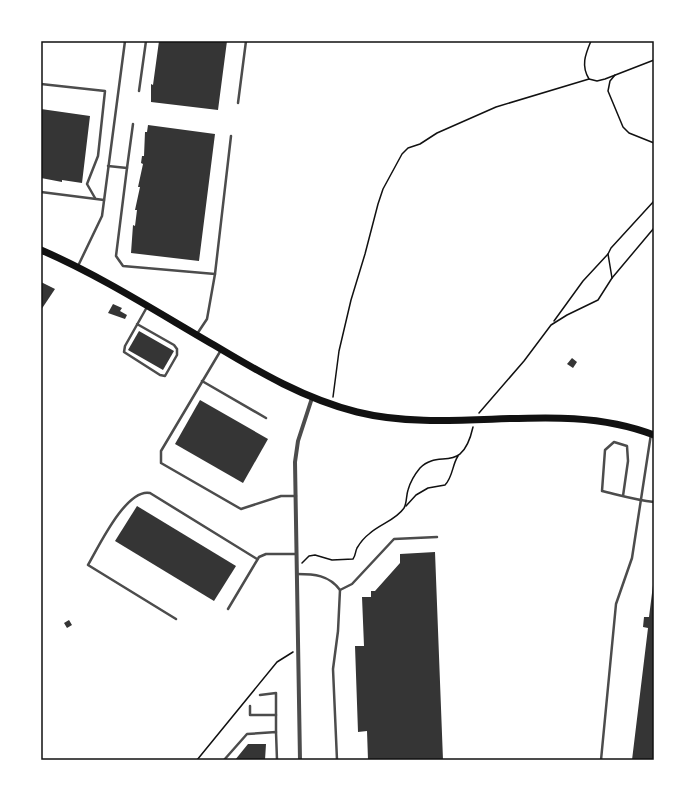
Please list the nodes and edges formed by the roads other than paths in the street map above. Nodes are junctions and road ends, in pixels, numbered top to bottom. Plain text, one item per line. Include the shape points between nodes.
1 (125, 41) edge
2 (146, 41) edge
3 (246, 41) edge
4 (41, 84) edge
5 (139, 91) dead end
6 (238, 103) dead end
7 (133, 124) dead end
8 (231, 136) dead end
9 (108, 166) junction
10 (127, 168) junction
11 (41, 192) edge
12 (95, 198) junction
13 (104, 200) junction
14 (41, 250) edge
15 (77, 266) junction
16 (215, 274) junction
17 (147, 306) junction
18 (137, 324) junction
19 (196, 335) junction
20 (221, 350) junction
21 (202, 381) junction
22 (312, 398) junction
23 (266, 418) dead end
24 (652, 434) edge
25 (296, 496) junction
26 (623, 496) junction
27 (640, 501) junction
28 (654, 502) edge
29 (437, 537) dead end
30 (296, 554) junction
31 (257, 559) junction
32 (297, 571) junction
33 (340, 590) junction
34 (228, 609) dead end
35 (176, 618) dead end
36 (260, 694) dead end
37 (250, 706) dead end
38 (276, 714) junction
39 (276, 732) junction
40 (224, 760) edge
41 (277, 760) edge
42 (300, 760) edge
43 (338, 760) edge
44 (601, 760) edge

1 - 9 lane
2 - 5 lane
3 - 6 lane
4 - 12 lane via 105,91 98,156 86,184
7 - 10 lane
8 - 16 lane
9 - 10 lane
9 - 13 lane
10 - 16 lane via 116,256 124,266
11 - 12 lane
12 - 13 lane
13 - 15 lane via 102,216
14 - 15 main road
15 - 17 main road
16 - 19 lane via 207,319
17 - 18 lane
17 - 19 main road
18 - 18 lane via 124,352 165,376 177,355 177,350 174,345
19 - 20 main road
20 - 21 lane
20 - 22 main road
21 - 23 lane
21 - 25 lane via 161,451 161,463 241,509 281,496
22 - 24 main road via 332,406 391,418 580,419 613,423
22 - 25 street via 298,441 295,462
24 - 27 lane
25 - 30 street
26 - 26 lane via 602,491 605,450 614,442 627,446 628,461
26 - 27 lane
27 - 28 lane
27 - 44 lane via 632,558 616,604
29 - 33 lane via 394,539 352,584
30 - 31 lane via 262,554
30 - 32 street
31 - 34 lane
31 - 35 lane via 150,494 142,494 129,501 120,511 88,565
32 - 33 lane via 322,576 333,582
32 - 42 street
33 - 43 lane via 333,669
36 - 38 lane via 276,693
37 - 38 lane via 250,715
38 - 39 lane
39 - 40 lane via 247,734
39 - 41 lane

